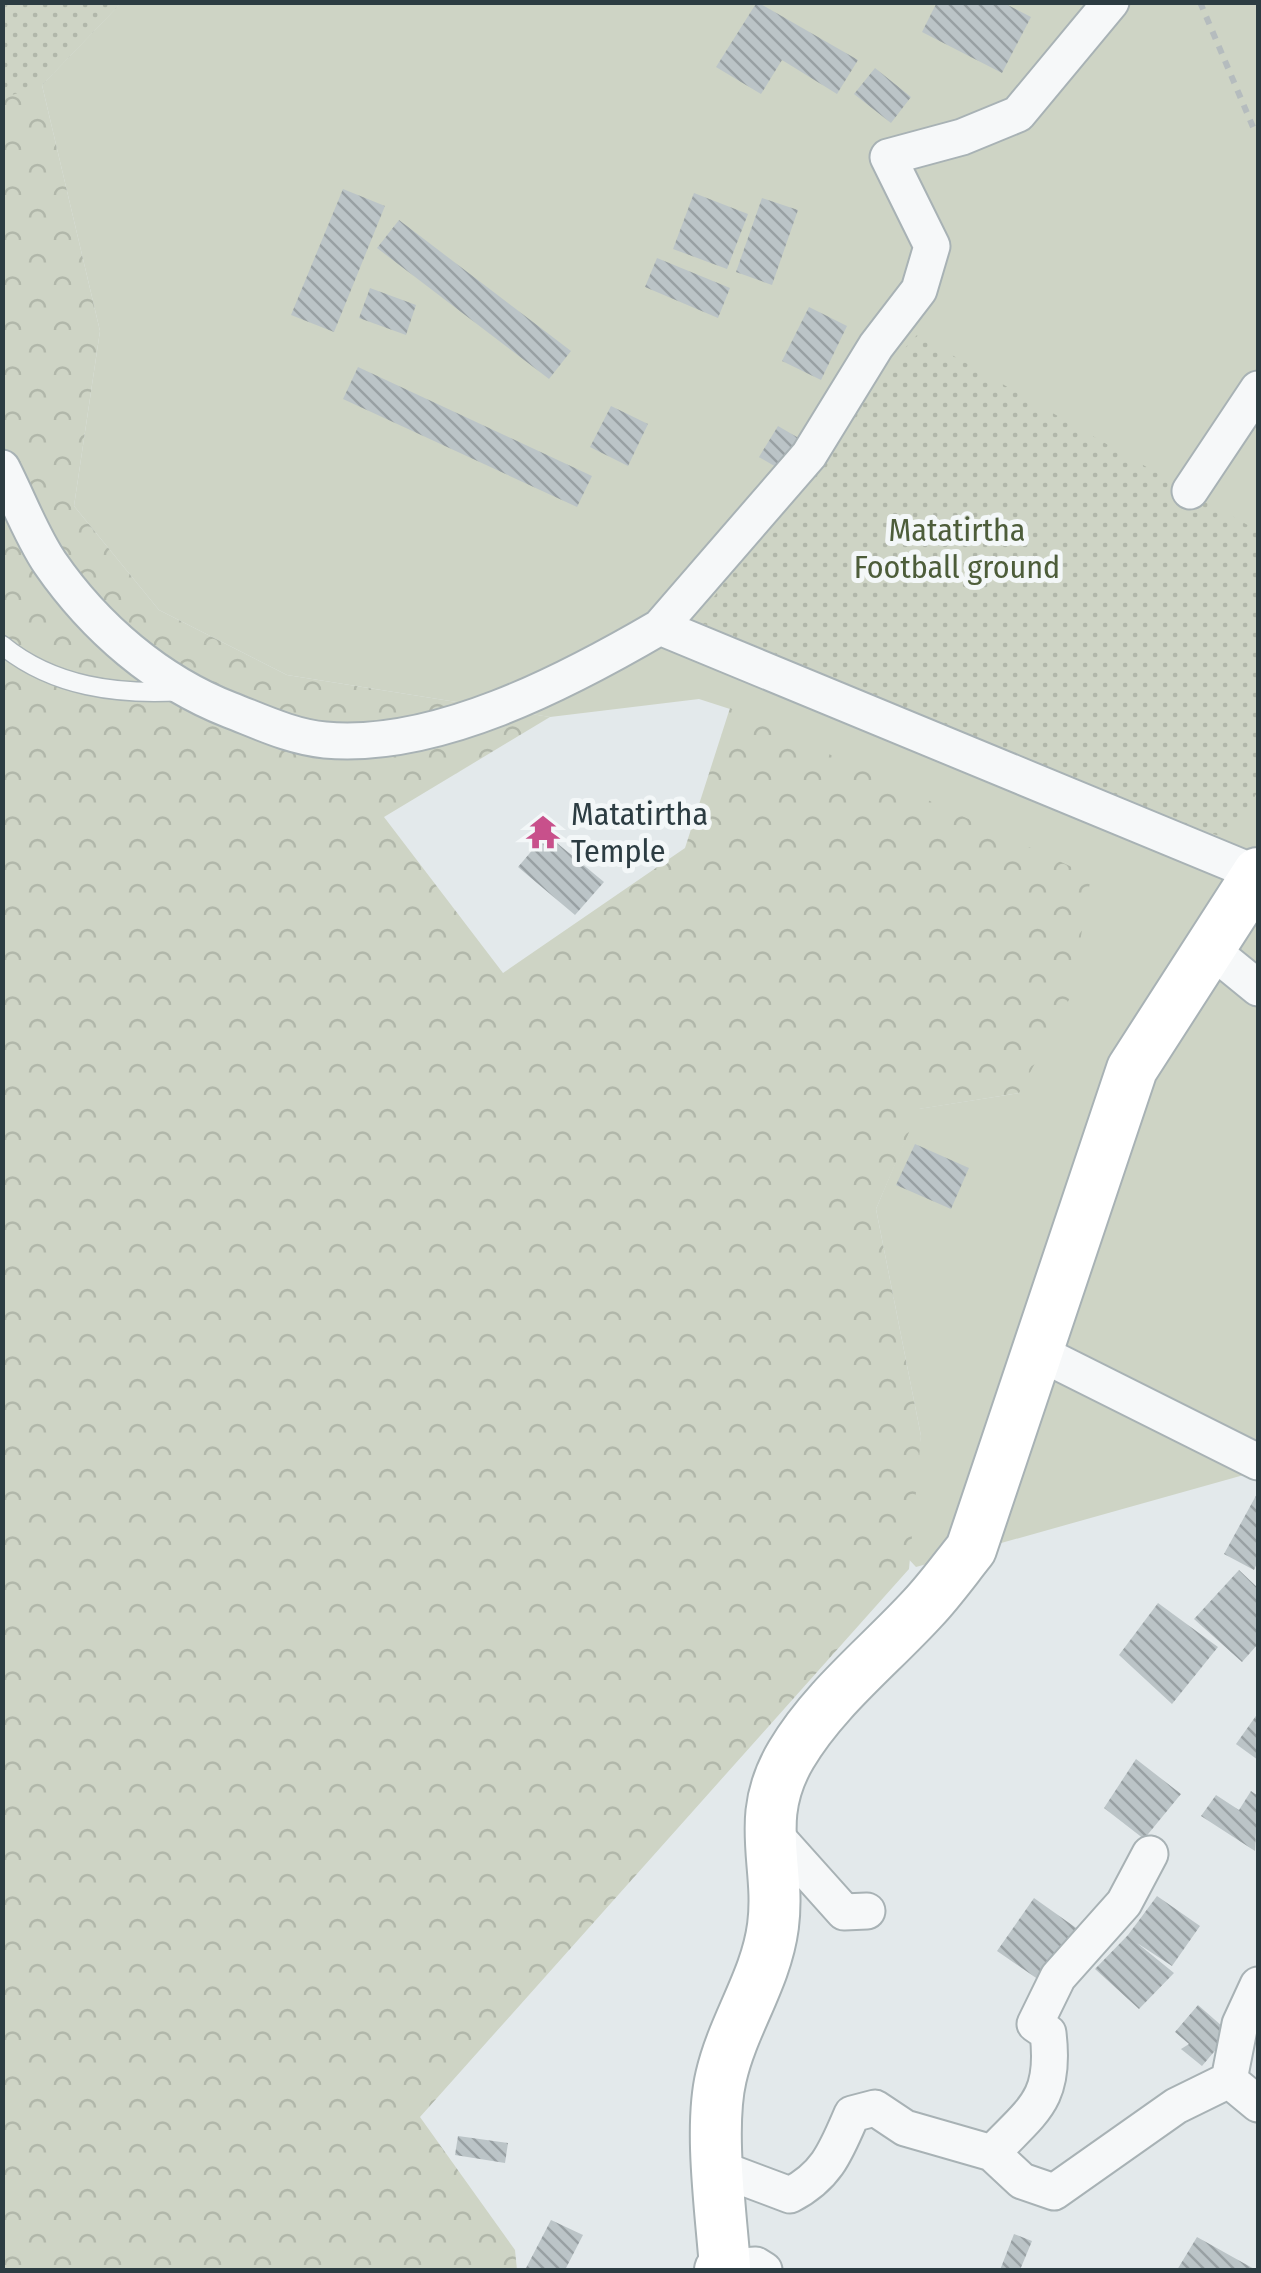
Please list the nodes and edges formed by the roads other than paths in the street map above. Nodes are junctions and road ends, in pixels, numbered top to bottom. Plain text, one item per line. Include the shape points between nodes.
1 (1111, 2) edge
2 (1258, 390) edge
3 (2, 468) edge
4 (1190, 491) dead end
5 (660, 627) junction
6 (2, 644) edge
7 (183, 692) junction
8 (1258, 873) edge
9 (1209, 948) junction
10 (1258, 988) edge
11 (1038, 1352) junction
12 (1258, 1462) edge
13 (767, 1826) junction
14 (1150, 1854) dead end
15 (868, 1910) dead end
16 (1258, 1984) edge
17 (1230, 2080) junction
18 (1258, 2104) edge
19 (992, 2154) junction
20 (718, 2168) junction
21 (736, 2269) edge

1 - 5 street via 1018,114 888,157 932,246 919,290 808,455
2 - 4 street
3 - 7 street via 49,562 105,629
5 - 7 street via 570,679 435,728 369,740 284,731
5 - 8 street
6 - 7 lane via 46,673 93,687
8 - 9 street
9 - 10 street
9 - 11 street via 1132,1069
11 - 12 street
11 - 13 street via 971,1549 790,1756
13 - 15 street via 844,1912
13 - 20 street via 774,1922 768,1958 720,2080
14 - 19 street via 1124,1903 1058,1977 1035,2024 1048,2033 1053,2072 1038,2105
16 - 17 street via 1240,2024
17 - 18 street
17 - 19 street via 1176,2106 1054,2192 1022,2181
19 - 20 street via 863,2108 852,2114 815,2182 790,2195
20 - 21 street

